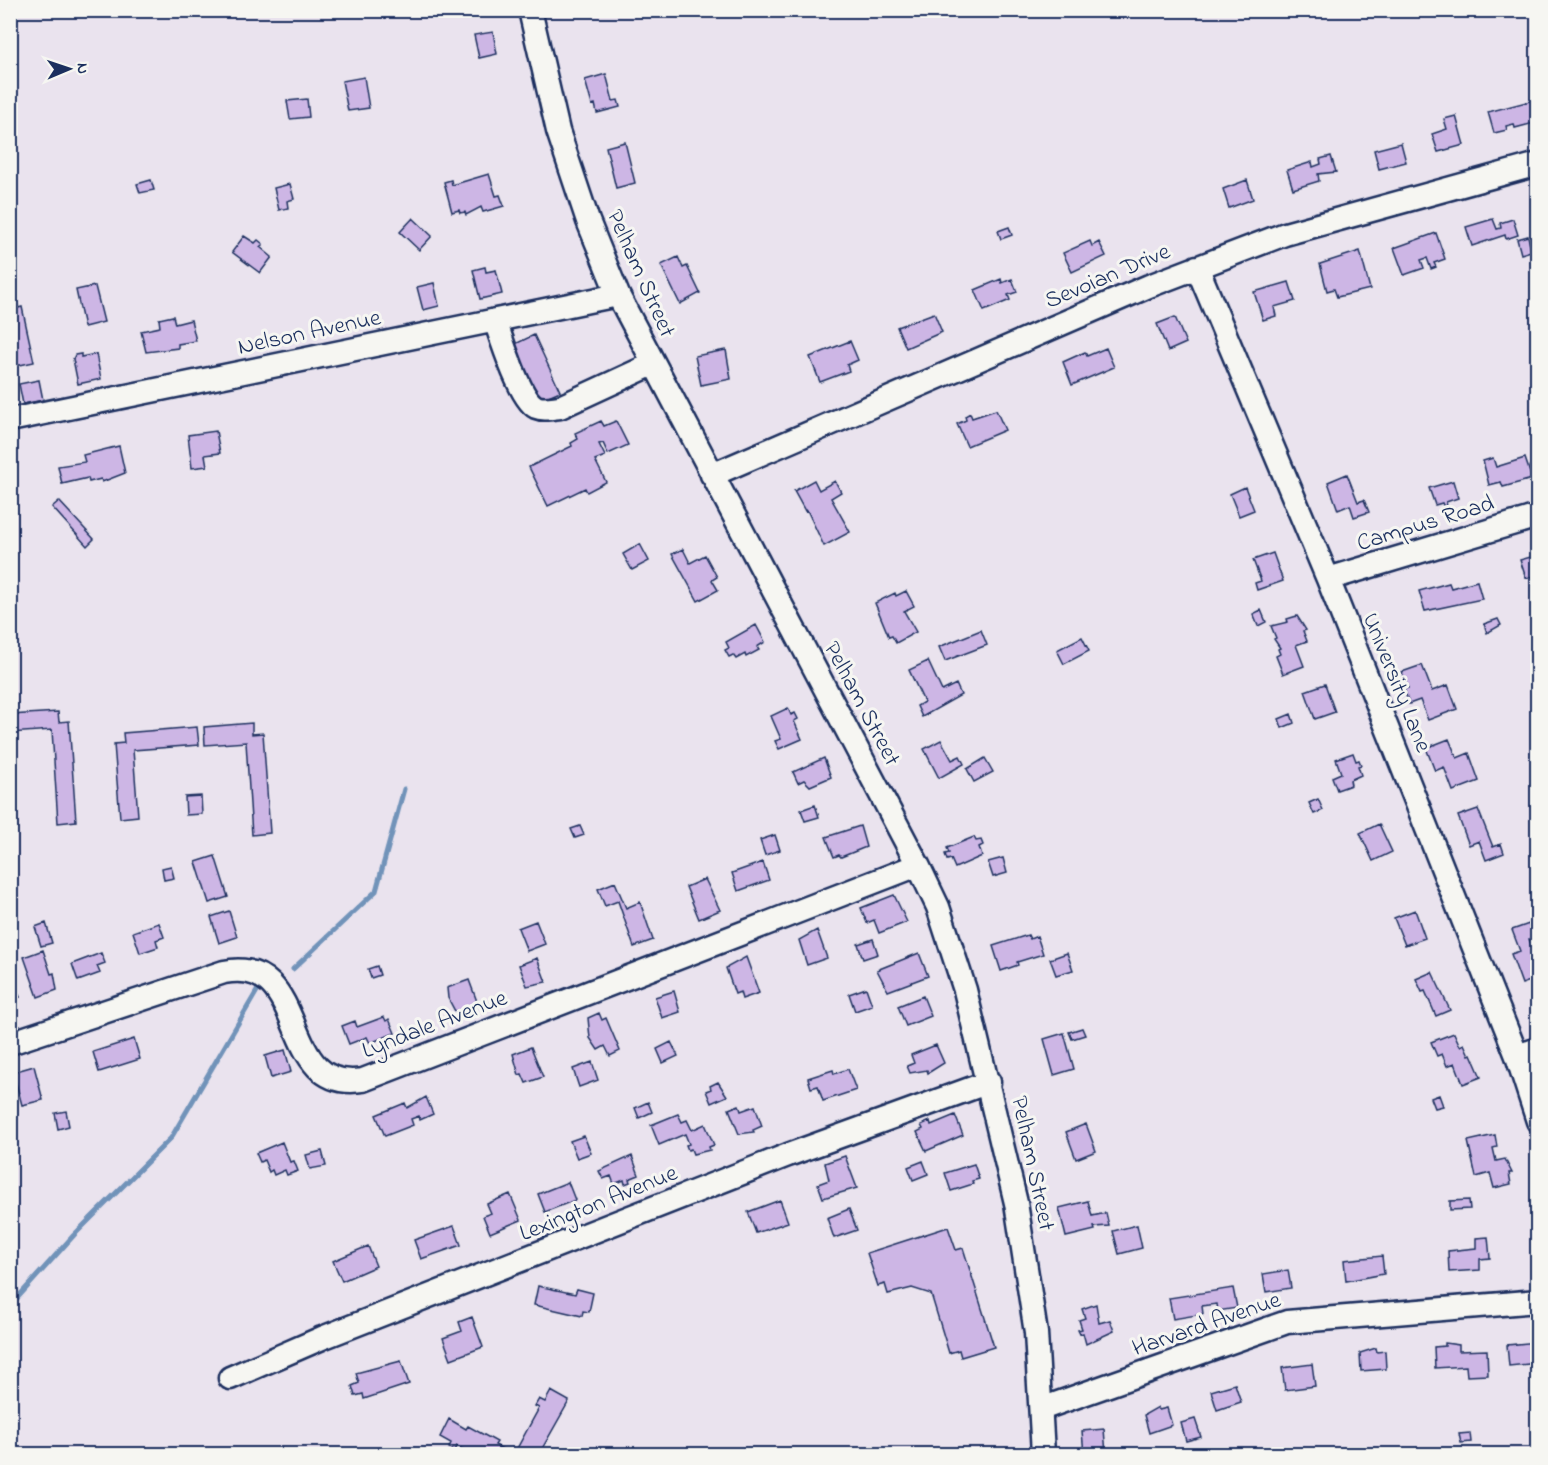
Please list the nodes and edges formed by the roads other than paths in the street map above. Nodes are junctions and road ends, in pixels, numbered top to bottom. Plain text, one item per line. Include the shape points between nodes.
1 (530, 10) edge
2 (1538, 164) edge
3 (1197, 267) junction
4 (618, 295) junction
5 (495, 320) junction
6 (653, 364) junction
7 (10, 420) edge
8 (711, 474) junction
9 (1538, 516) edge
10 (1328, 579) junction
11 (918, 865) junction
12 (10, 1043) edge
13 (1527, 1052) edge
14 (989, 1082) junction
15 (1538, 1121) edge
16 (1538, 1302) edge
17 (230, 1378) dead end
18 (1041, 1409) junction
19 (1043, 1455) edge

1 - 4 street, Pelham Street via 558,131
2 - 3 street, Sevoian Drive via 1286,234
3 - 8 street, Sevoian Drive
3 - 10 street, University Lane
4 - 5 street, Nelson Avenue
4 - 6 street, Pelham Street
5 - 6 street via 515,376 533,405 543,409 560,407
5 - 7 street, Nelson Avenue
6 - 8 street, Pelham Street
8 - 11 street, Pelham Street
9 - 10 street, Campus Road
10 - 13 street, University Lane
11 - 12 street, Lyndale Avenue via 363,1080 340,1080 320,1071 308,1057 279,992 261,976 239,970
11 - 14 street, Pelham Street via 952,947
13 - 15 street, University Lane
14 - 17 street, Lexington Avenue via 788,1155 322,1338
14 - 18 street, Pelham Street via 1031,1286
16 - 18 street, Harvard Avenue via 1287,1322
18 - 19 street, Pelham Street

